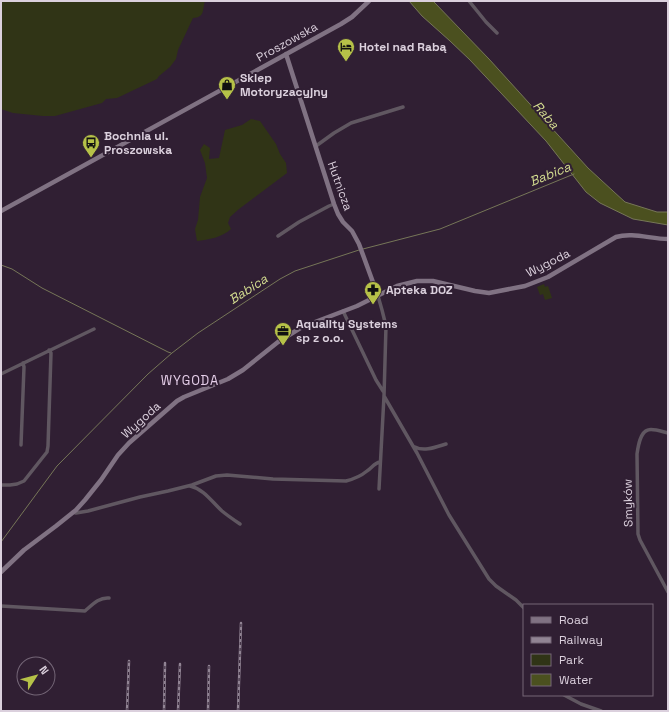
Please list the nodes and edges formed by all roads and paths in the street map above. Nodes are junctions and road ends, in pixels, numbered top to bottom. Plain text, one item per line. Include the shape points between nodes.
1 (369, 1) edge
2 (469, 1) edge
3 (497, 33) dead end
4 (286, 54) junction
5 (403, 107) dead end
6 (316, 146) junction
7 (334, 204) junction
8 (1, 211) edge
9 (278, 236) dead end
10 (668, 239) edge
11 (378, 296) junction
12 (343, 311) junction
13 (94, 329) dead end
14 (49, 350) junction
15 (23, 362) junction
16 (1, 374) edge
17 (383, 394) junction
18 (668, 433) edge
19 (446, 444) dead end
20 (21, 445) dead end
21 (414, 447) junction
22 (380, 462) junction
23 (1, 485) edge
24 (189, 485) junction
25 (379, 489) dead end
26 (73, 512) junction
27 (240, 524) dead end
28 (1, 572) edge
29 (668, 592) edge
30 (109, 598) dead end
31 (1, 606) edge
32 (523, 607) edge
33 (566, 696) edge
34 (601, 711) edge

1 - 4 street, Proszowska via 348,20
2 - 3 street
4 - 6 street, Hutnicza
4 - 8 street, Proszowska
5 - 6 street via 351,123
6 - 7 street, Hutnicza
7 - 9 street
7 - 11 street, Hutnicza via 359,244
10 - 11 street, Wygoda via 623,235 616,237 548,277 525,286 489,292 433,281 417,281 398,286
11 - 12 street, Wygoda
11 - 17 street, Hutnicza via 386,326
12 - 17 street
12 - 26 street, Wygoda via 302,327 228,379 176,402 129,443
13 - 14 street
14 - 15 street
14 - 23 street via 51,353 46,452 24,481
15 - 16 street
15 - 20 street
17 - 21 street
17 - 22 street, Hutnicza
18 - 29 street, Smyków via 649,429 646,431 639,442 637,461 638,534
19 - 21 street via 434,448
21 - 32 street via 449,515 489,579
22 - 24 street via 376,462 354,479 346,481 216,476
22 - 25 street, Hutnicza
24 - 26 street via 88,511
24 - 27 street via 201,491
26 - 28 street, Wygoda via 24,550
30 - 31 street via 99,600 85,611
33 - 34 street

